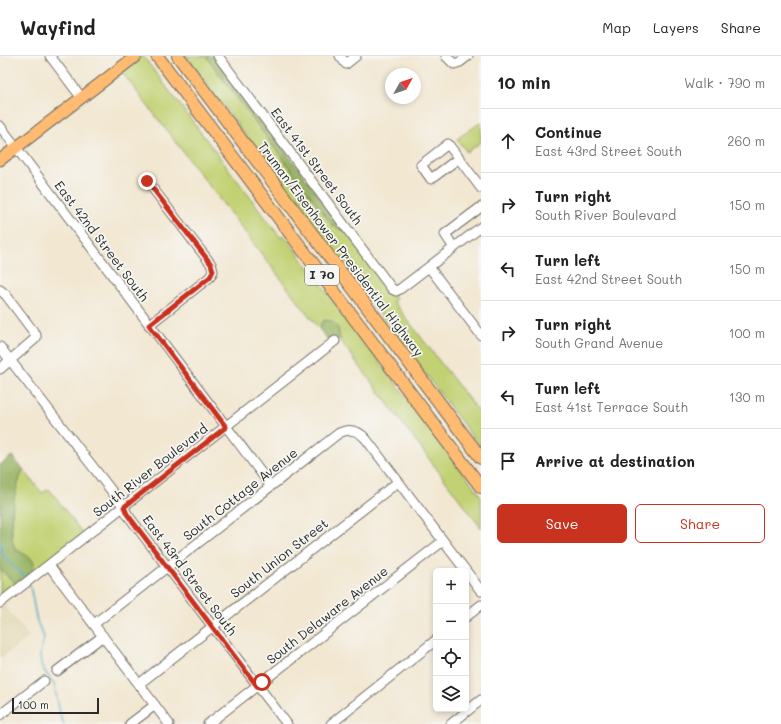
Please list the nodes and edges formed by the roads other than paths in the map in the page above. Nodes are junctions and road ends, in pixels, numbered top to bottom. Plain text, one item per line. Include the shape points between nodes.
1 (50, 56) edge
2 (157, 56) edge
3 (178, 56) edge
4 (219, 56) edge
5 (340, 56) edge
6 (356, 56) edge
7 (446, 56) edge
8 (468, 56) edge
9 (135, 57) edge
10 (81, 97) junction
11 (0, 126) edge
12 (16, 148) junction
13 (458, 158) dead end
14 (0, 160) edge
15 (147, 181) dead end
16 (481, 188) edge
17 (481, 207) edge
18 (481, 227) edge
19 (454, 248) junction
20 (429, 267) junction
21 (0, 290) edge
22 (149, 325) junction
23 (481, 335) edge
24 (335, 341) dead end
25 (0, 347) edge
26 (10, 360) junction
27 (0, 369) edge
28 (226, 427) junction
29 (481, 458) edge
30 (398, 482) junction
31 (271, 486) junction
32 (481, 487) edge
33 (124, 507) junction
34 (443, 541) junction
35 (49, 565) junction
36 (167, 567) junction
37 (464, 568) edge
38 (469, 575) edge
39 (481, 591) edge
40 (0, 603) edge
41 (481, 605) edge
42 (469, 615) edge
43 (94, 624) junction
44 (212, 626) junction
45 (103, 636) junction
46 (433, 642) edge
47 (57, 671) dead end
48 (44, 681) dead end
49 (139, 684) junction
50 (257, 686) junction
51 (481, 700) edge
52 (155, 705) junction
53 (0, 715) edge
54 (130, 724) edge
55 (169, 724) edge
56 (208, 724) edge
57 (287, 724) edge
58 (331, 724) edge
59 (451, 724) edge

1 - 10 street
2 - 32 highway, I 70
3 - 29 highway, Truman/Eisenhower Presidential Highway / I 70
4 - 20 street, East 41st Street South via 392,289 396,290
5 - 6 street via 346,64
7 - 8 street via 454,64
9 - 10 main road
10 - 12 main road
11 - 12 street, East 42nd Street South
12 - 14 main road
12 - 22 street, East 42nd Street South
13 - 16 street
15 - 22 street via 213,269 210,277
17 - 19 street via 445,234
18 - 19 street
19 - 20 street
20 - 23 street
21 - 26 street via 36,335 33,342
22 - 28 street, East 42nd Street South
24 - 28 street, South River Boulevard
25 - 26 street, East 43rd Street South
26 - 27 street
26 - 33 street, East 43rd Street South
28 - 31 street, East 42nd Street South
28 - 33 street, South River Boulevard
30 - 31 street, South Cottage Avenue via 366,439 358,432 346,430
30 - 34 street
30 - 44 street, South Union Street
31 - 36 street, South Cottage Avenue
33 - 35 street, South River Boulevard
33 - 36 street, East 43rd Street South
34 - 37 street
34 - 50 street, South Delaware Avenue
35 - 40 street, South River Boulevard
35 - 43 street
36 - 43 street, South Cottage Avenue
36 - 44 street, East 43rd Street South
38 - 39 street
41 - 42 street
43 - 45 street
44 - 49 street, South Union Street
44 - 50 street, East 43rd Street South
45 - 47 street
45 - 49 street
46 - 58 street
48 - 53 street
49 - 52 street
50 - 56 street, South Delaware Avenue
50 - 57 street, East 43rd Street South
51 - 59 street
52 - 54 street
52 - 55 street

